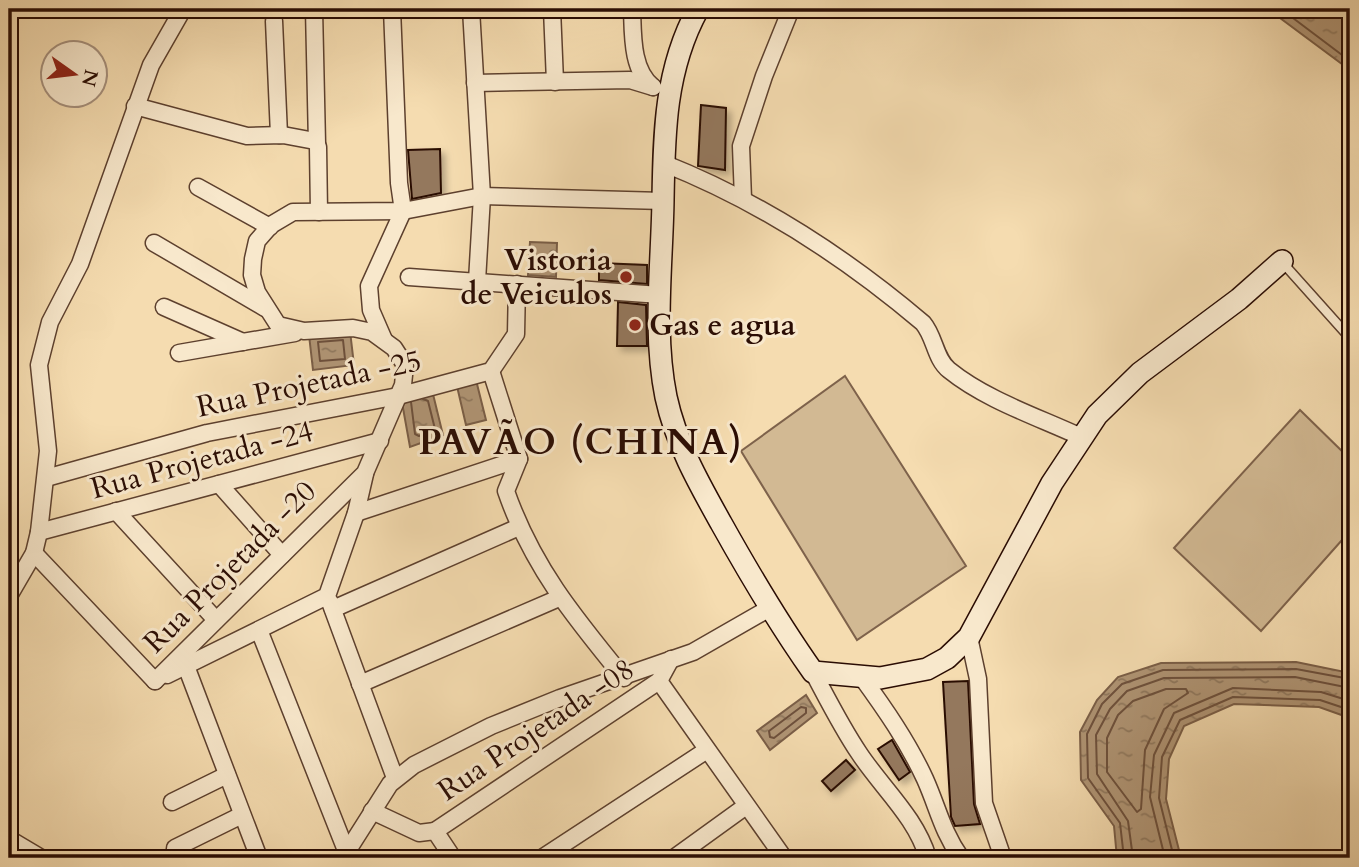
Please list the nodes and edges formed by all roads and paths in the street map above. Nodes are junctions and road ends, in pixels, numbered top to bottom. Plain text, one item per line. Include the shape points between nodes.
1 (183, 9) edge
2 (314, 9) edge
3 (392, 9) edge
4 (471, 9) edge
5 (552, 9) edge
6 (632, 9) edge
7 (698, 9) edge
8 (791, 9) edge
9 (274, 21) dead end
10 (555, 82) junction
11 (475, 83) junction
12 (661, 90) junction
13 (135, 106) junction
14 (279, 135) junction
15 (317, 143) junction
16 (663, 163) junction
17 (198, 187) dead end
18 (482, 196) junction
19 (743, 199) junction
20 (663, 201) junction
21 (403, 211) junction
22 (319, 212) junction
23 (270, 226) junction
24 (154, 243) dead end
25 (1282, 261) joint
26 (409, 277) dead end
27 (477, 281) junction
28 (517, 284) junction
29 (660, 295) junction
30 (164, 307) dead end
31 (265, 308) junction
32 (304, 331) junction
33 (1350, 338) edge
34 (384, 340) junction
35 (243, 342) junction
36 (178, 353) dead end
37 (491, 371) junction
38 (398, 396) junction
39 (1081, 437) junction
40 (380, 441) junction
41 (519, 460) junction
42 (365, 472) junction
43 (46, 478) junction
44 (219, 484) junction
45 (116, 512) junction
46 (356, 513) junction
47 (519, 527) junction
48 (39, 532) junction
49 (34, 553) junction
50 (282, 555) junction
51 (9, 596) edge
52 (559, 598) junction
53 (330, 603) junction
54 (768, 609) junction
55 (216, 620) junction
56 (259, 630) junction
57 (969, 637) junction
58 (671, 659) junction
59 (186, 666) junction
60 (813, 673) junction
61 (862, 676) junction
62 (624, 678) junction
63 (155, 681) junction
64 (659, 681) junction
65 (360, 684) junction
66 (706, 750) junction
67 (227, 775) junction
68 (395, 778) junction
69 (172, 802) dead end
70 (746, 806) junction
71 (372, 811) junction
72 (242, 815) junction
73 (435, 831) junction
74 (9, 839) edge
75 (175, 848) dead end
76 (256, 857) edge
77 (346, 857) edge
78 (41, 858) edge
79 (453, 858) edge
80 (542, 858) edge
81 (674, 858) edge
82 (783, 858) edge
83 (928, 858) edge
84 (961, 858) edge
85 (1003, 858) edge

1 - 13 street via 151,65
2 - 15 street
3 - 21 street
4 - 11 street
5 - 10 street
6 - 12 street via 636,58 646,81
7 - 12 street
8 - 19 street via 741,146
9 - 14 street
10 - 11 street
10 - 12 street via 630,80
11 - 18 street
12 - 16 street
13 - 14 street via 247,136
13 - 43 street via 80,264 50,322 39,365 48,451
14 - 15 street
15 - 22 street
16 - 19 street
16 - 20 street
17 - 23 street
18 - 20 street
18 - 21 street
18 - 27 street
19 - 39 street via 809,235 896,300 933,334 949,370
20 - 29 street
21 - 22 street
21 - 34 street via 369,286 371,310
22 - 23 street via 293,212
23 - 31 street via 257,241 252,275
24 - 31 street
25 - 33 lane
25 - 39 street via 1114,396
26 - 27 street
27 - 28 street
28 - 29 street
28 - 37 street via 516,334
29 - 54 street via 661,355 674,429
30 - 35 street
31 - 32 street via 278,325
32 - 34 street via 353,328
32 - 35 street
34 - 38 street, Rua Projetada -20 via 405,365
35 - 36 street
37 - 38 street, Rua Projetada -25
37 - 41 street
38 - 40 street, Rua Projetada -20
38 - 43 street, Rua Projetada -25 via 207,433
39 - 57 street
40 - 42 street, Rua Projetada -20
40 - 44 street, Rua Projetada -24
41 - 46 street
41 - 47 street via 506,491
42 - 46 street, Rua Projetada -20
42 - 50 street, Rua Projetada -20
43 - 48 street
44 - 45 street, Rua Projetada -24
44 - 50 street
45 - 48 street, Rua Projetada -24
45 - 55 street
46 - 53 street, Rua Projetada -20
47 - 52 street
47 - 53 street
48 - 49 street
49 - 51 street
49 - 63 street
50 - 55 street, Rua Projetada -20
52 - 62 street
52 - 65 street
53 - 56 street, Rua Projetada -20
53 - 65 street
54 - 58 street, Rua Projetada -08 via 713,643
54 - 60 street
55 - 63 street, Rua Projetada -20
56 - 59 street, Rua Projetada -20
56 - 77 street
57 - 61 street via 927,669 880,678
57 - 85 street via 978,679 984,803
58 - 62 street
58 - 64 street, Rua Projetada -08
59 - 63 street, Rua Projetada -20
59 - 67 street
60 - 61 street
60 - 83 street via 861,755 908,817
61 - 84 street via 910,750 944,834
62 - 68 street via 491,726
64 - 66 street
64 - 73 street, Rua Projetada -08
65 - 68 street
66 - 70 street
66 - 80 street
67 - 69 street
67 - 72 street
68 - 71 street
70 - 81 street
70 - 82 street
71 - 73 street via 419,833
71 - 77 street
72 - 75 street
72 - 76 street
73 - 79 street
74 - 78 street

